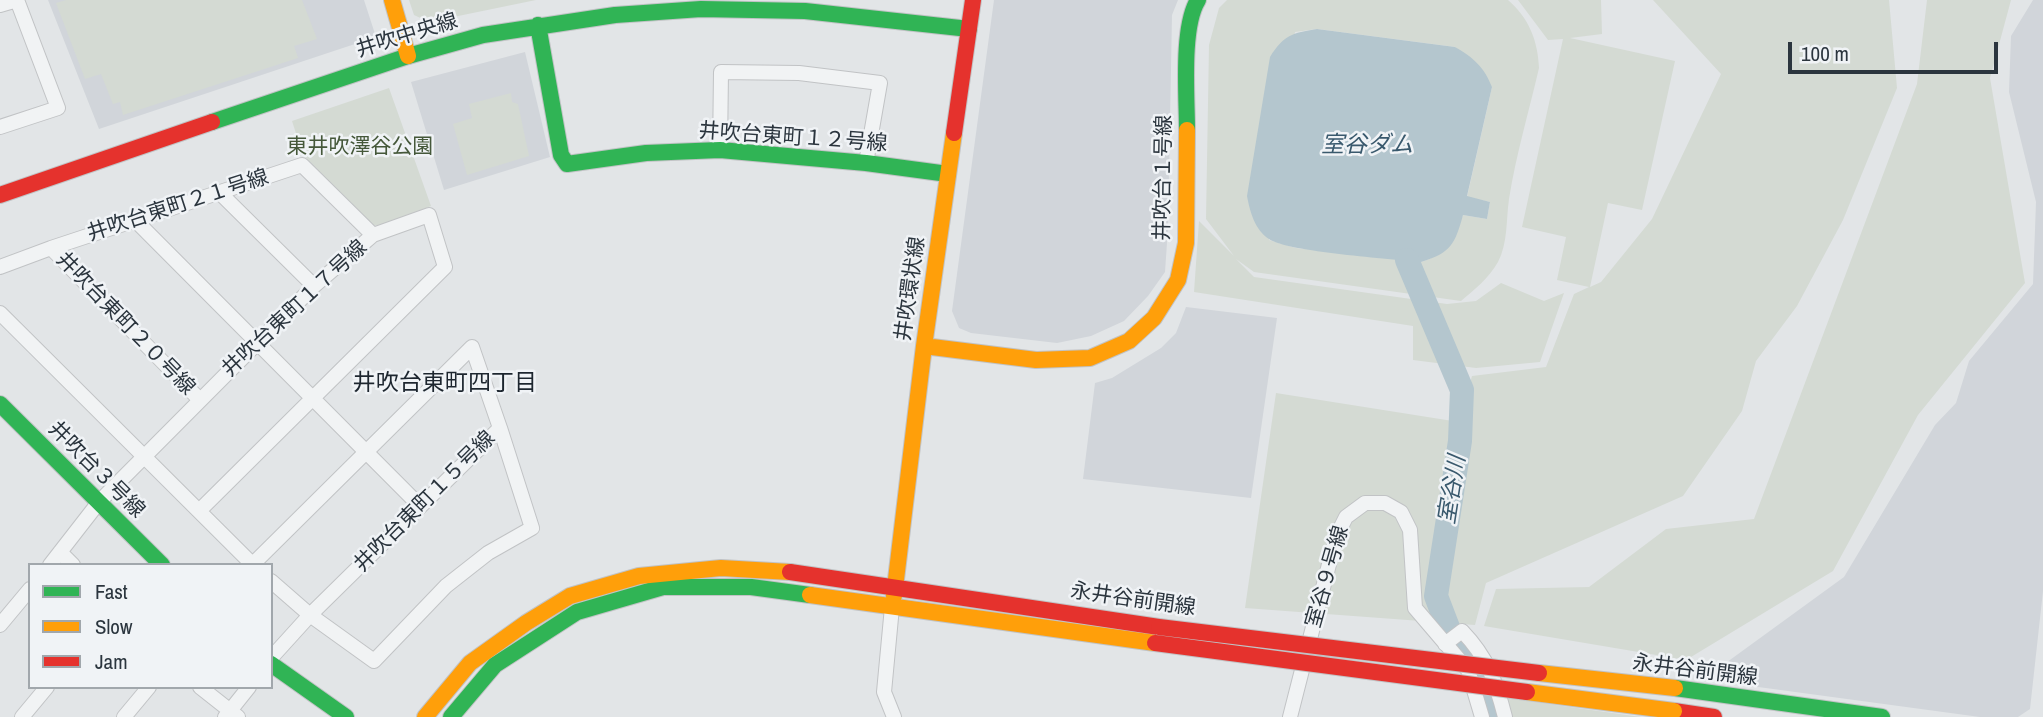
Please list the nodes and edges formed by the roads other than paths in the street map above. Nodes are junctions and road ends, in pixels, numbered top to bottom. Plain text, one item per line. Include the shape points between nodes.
1 (17, 0) edge
2 (392, 0) edge
3 (973, 0) edge
4 (1198, 0) edge
5 (0, 5) edge
6 (538, 25) junction
7 (969, 29) junction
8 (408, 57) junction
9 (0, 127) edge
10 (720, 150) junction
11 (866, 163) junction
12 (948, 174) junction
13 (220, 193) junction
14 (0, 195) edge
15 (135, 220) junction
16 (373, 235) junction
17 (51, 248) junction
18 (0, 268) edge
19 (314, 286) junction
20 (0, 313) edge
21 (256, 343) junction
22 (924, 346) junction
23 (313, 397) junction
24 (200, 400) junction
25 (0, 404) edge
26 (500, 428) junction
27 (365, 452) junction
28 (144, 457) junction
29 (99, 502) junction
30 (420, 506) junction
31 (199, 511) junction
32 (60, 552) junction
33 (52, 563) edge
34 (71, 563) edge
35 (160, 563) edge
36 (251, 563) edge
37 (255, 563) edge
38 (273, 583) edge
39 (895, 585) junction
40 (28, 591) edge
41 (892, 607) junction
42 (310, 615) junction
43 (0, 625) edge
44 (1157, 635) junction
45 (1445, 644) junction
46 (273, 656) edge
47 (273, 665) edge
48 (45, 689) edge
49 (147, 689) edge
50 (202, 689) edge
51 (247, 689) edge
52 (231, 715) edge
53 (22, 717) edge
54 (124, 717) edge
55 (346, 717) edge
56 (425, 717) edge
57 (452, 717) edge
58 (894, 717) edge
59 (1290, 717) edge
60 (1482, 717) edge
61 (1505, 717) edge
62 (1714, 717) edge
63 (1882, 717) edge

1 - 5 street
1 - 9 street via 58,108
2 - 8 street
3 - 7 street, 井吹環状線
4 - 22 street, 井吹台１号線 via 1186,48 1186,243 1178,280 1154,318 1129,341 1090,358 1036,360
6 - 7 street, 井吹中央線 via 701,9 805,11
6 - 8 street, 井吹中央線
6 - 10 street, 井吹台東町１２号線 via 561,155 567,164 646,153
7 - 12 street, 井吹環状線
8 - 14 street, 井吹中央線
10 - 11 street, 井吹台東町１２号線
10 - 11 street via 720,72 799,73 880,83
11 - 12 street, 井吹台東町１２号線
12 - 22 street, 井吹環状線
13 - 15 street, 井吹台東町２１号線
13 - 16 street, 井吹台東町２１号線 via 302,165
13 - 19 street
15 - 17 street, 井吹台東町２１号線
15 - 21 street
16 - 19 street, 井吹台東町１７号線
16 - 23 street, 井吹台東町１７号線 via 429,215 445,267
17 - 18 street, 井吹台東町２１号線
17 - 24 street, 井吹台東町２０号線
19 - 21 street, 井吹台東町１７号線
20 - 28 street
21 - 23 street
21 - 24 street, 井吹台東町１７号線
22 - 39 street, 井吹環状線
23 - 27 street
23 - 31 street, 井吹台東町１７号線
24 - 28 street, 井吹台東町１７号線
25 - 29 street, 井吹台３号線
26 - 27 street via 472,347
26 - 30 street, 井吹台東町１５号線
26 - 42 street, 井吹台東町１５号線 via 532,528 488,553 446,586 374,661
27 - 30 street
27 - 37 street
28 - 29 street, 井吹台東町１７号線
28 - 31 street
29 - 32 street, 井吹台東町１７号線
29 - 35 street, 井吹台３号線
30 - 42 street, 井吹台東町１５号線
31 - 36 street
32 - 33 street, 井吹台東町１７号線
32 - 34 street
38 - 42 street
39 - 41 street, 井吹環状線
39 - 44 street, 永井谷前開線
39 - 56 street, 永井谷前開線 via 721,568 639,576 570,596 526,623 470,663
40 - 43 street
41 - 44 street, 永井谷前開線
41 - 57 street, 永井谷前開線 via 751,587 663,587 577,612 495,665
41 - 58 street via 884,692
42 - 46 street, 井吹台東町１５号線
44 - 62 street, 永井谷前開線, bridge
44 - 63 street, 永井谷前開線, bridge via 1675,688
45 - 59 street, 室谷９号線 via 1415,608 1410,530 1401,512 1385,503 1365,503 1346,517 1336,537
45 - 60 street, 室谷９号線 via 1468,670
45 - 61 street via 1462,631 1477,647 1495,679
47 - 55 street
48 - 53 street
49 - 54 street
50 - 52 street
51 - 52 street

